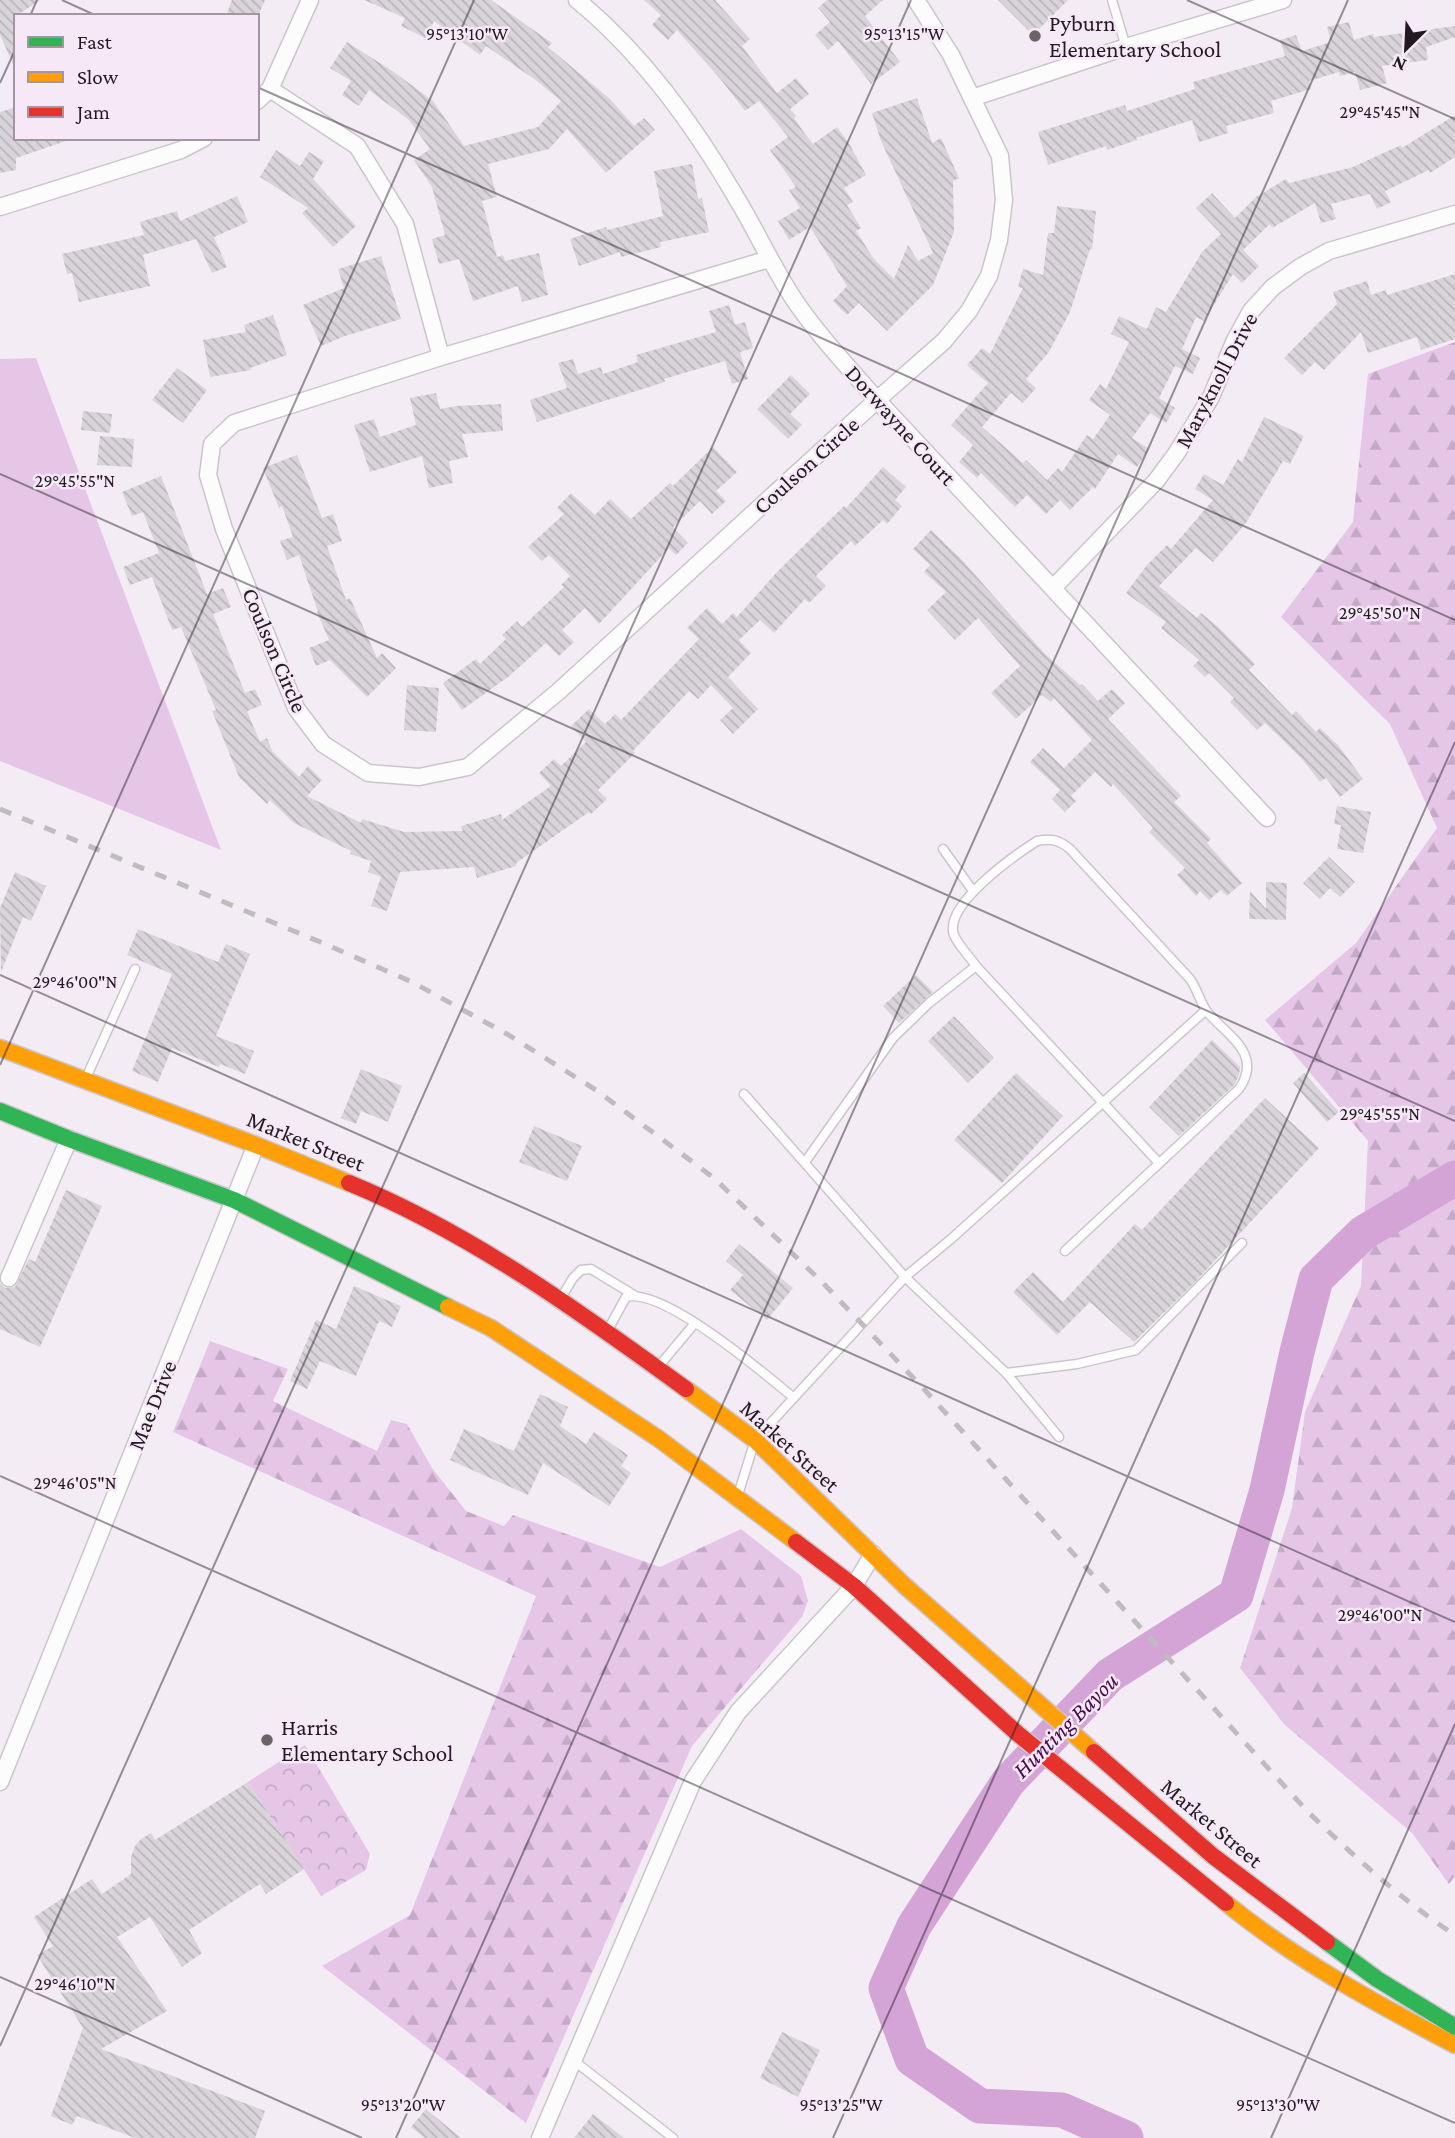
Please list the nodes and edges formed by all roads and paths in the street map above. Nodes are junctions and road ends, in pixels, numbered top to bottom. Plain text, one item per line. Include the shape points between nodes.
1 (310, 0) edge
2 (578, 0) edge
3 (916, 0) edge
4 (1112, 0) edge
5 (1283, 0) edge
6 (1126, 47) junction
7 (270, 89) junction
8 (972, 98) junction
9 (259, 99) edge
10 (200, 140) edge
11 (0, 208) edge
12 (1455, 214) edge
13 (769, 259) junction
14 (441, 358) junction
15 (877, 400) junction
16 (1053, 588) junction
17 (1267, 818) dead end
18 (943, 849) dead end
19 (973, 891) junction
20 (976, 966) junction
21 (135, 969) dead end
22 (1206, 1010) junction
23 (0, 1048) edge
24 (85, 1080) junction
25 (744, 1094) dead end
26 (1103, 1102) junction
27 (0, 1111) edge
28 (69, 1139) junction
29 (256, 1145) junction
30 (805, 1162) junction
31 (1159, 1163) junction
32 (234, 1200) junction
33 (1242, 1243) dead end
34 (1065, 1251) dead end
35 (905, 1277) junction
36 (9, 1278) dead end
37 (634, 1295) junction
38 (560, 1299) junction
39 (695, 1323) junction
40 (607, 1332) junction
41 (657, 1368) junction
42 (1006, 1373) junction
43 (794, 1398) junction
44 (1059, 1437) dead end
45 (755, 1440) junction
46 (737, 1498) junction
47 (873, 1554) junction
48 (854, 1586) junction
49 (0, 1783) edge
50 (1455, 2027) edge
51 (1455, 2045) edge
52 (573, 2060) junction
53 (540, 2138) edge
54 (673, 2138) edge

1 - 7 street
2 - 13 street, Dorwayne Court via 669,96 705,145
3 - 8 street, Coulson Circle
4 - 6 lane
5 - 6 street
6 - 8 street
7 - 9 street
7 - 14 street via 357,146 405,224
8 - 15 street, Coulson Circle via 1000,156 1004,200 989,276 944,341
10 - 11 street
12 - 16 street, Maryknoll Drive via 1329,251 1273,287 1251,311 1211,397 1163,472
13 - 14 street, Coulson Circle
13 - 15 street, Dorwayne Court via 796,303
14 - 15 street, Coulson Circle via 234,423 212,444 208,475 224,528 296,708 323,744 368,773 419,777 468,767 559,691
15 - 16 street, Dorwayne Court
16 - 17 street, Dorwayne Court
18 - 19 lane
19 - 20 lane via 954,919 954,934
19 - 22 lane via 1037,841 1061,841 1190,979
20 - 26 lane
20 - 30 lane via 893,1038
21 - 24 lane
22 - 26 lane
22 - 31 lane via 1246,1055 1246,1079
23 - 24 main road, Market Street
24 - 29 main road, Market Street
25 - 30 lane
26 - 31 lane
26 - 35 lane
27 - 28 main road
28 - 32 main road
28 - 36 street
29 - 32 street, Mae Drive
29 - 38 main road, Market Street via 361,1188 443,1229
30 - 35 lane
31 - 34 lane
32 - 46 main road via 491,1328 659,1439
32 - 49 street, Mae Drive
33 - 42 lane via 1136,1350 1077,1364
35 - 42 lane
35 - 43 lane
37 - 38 lane via 591,1269 581,1270
37 - 39 lane
37 - 40 lane via 626,1297
38 - 40 main road, Market Street
39 - 41 lane
39 - 43 lane
40 - 41 main road, Market Street
41 - 45 main road, Market Street
42 - 44 lane
43 - 45 lane
45 - 46 lane
45 - 47 main road, Market Street
46 - 48 main road
47 - 48 street
47 - 50 main road, Market Street via 1224,1864 1377,1979
48 - 51 main road via 1018,1734 1262,1932 1359,1994
48 - 52 street via 738,1712 693,1781
52 - 53 street
52 - 54 lane

